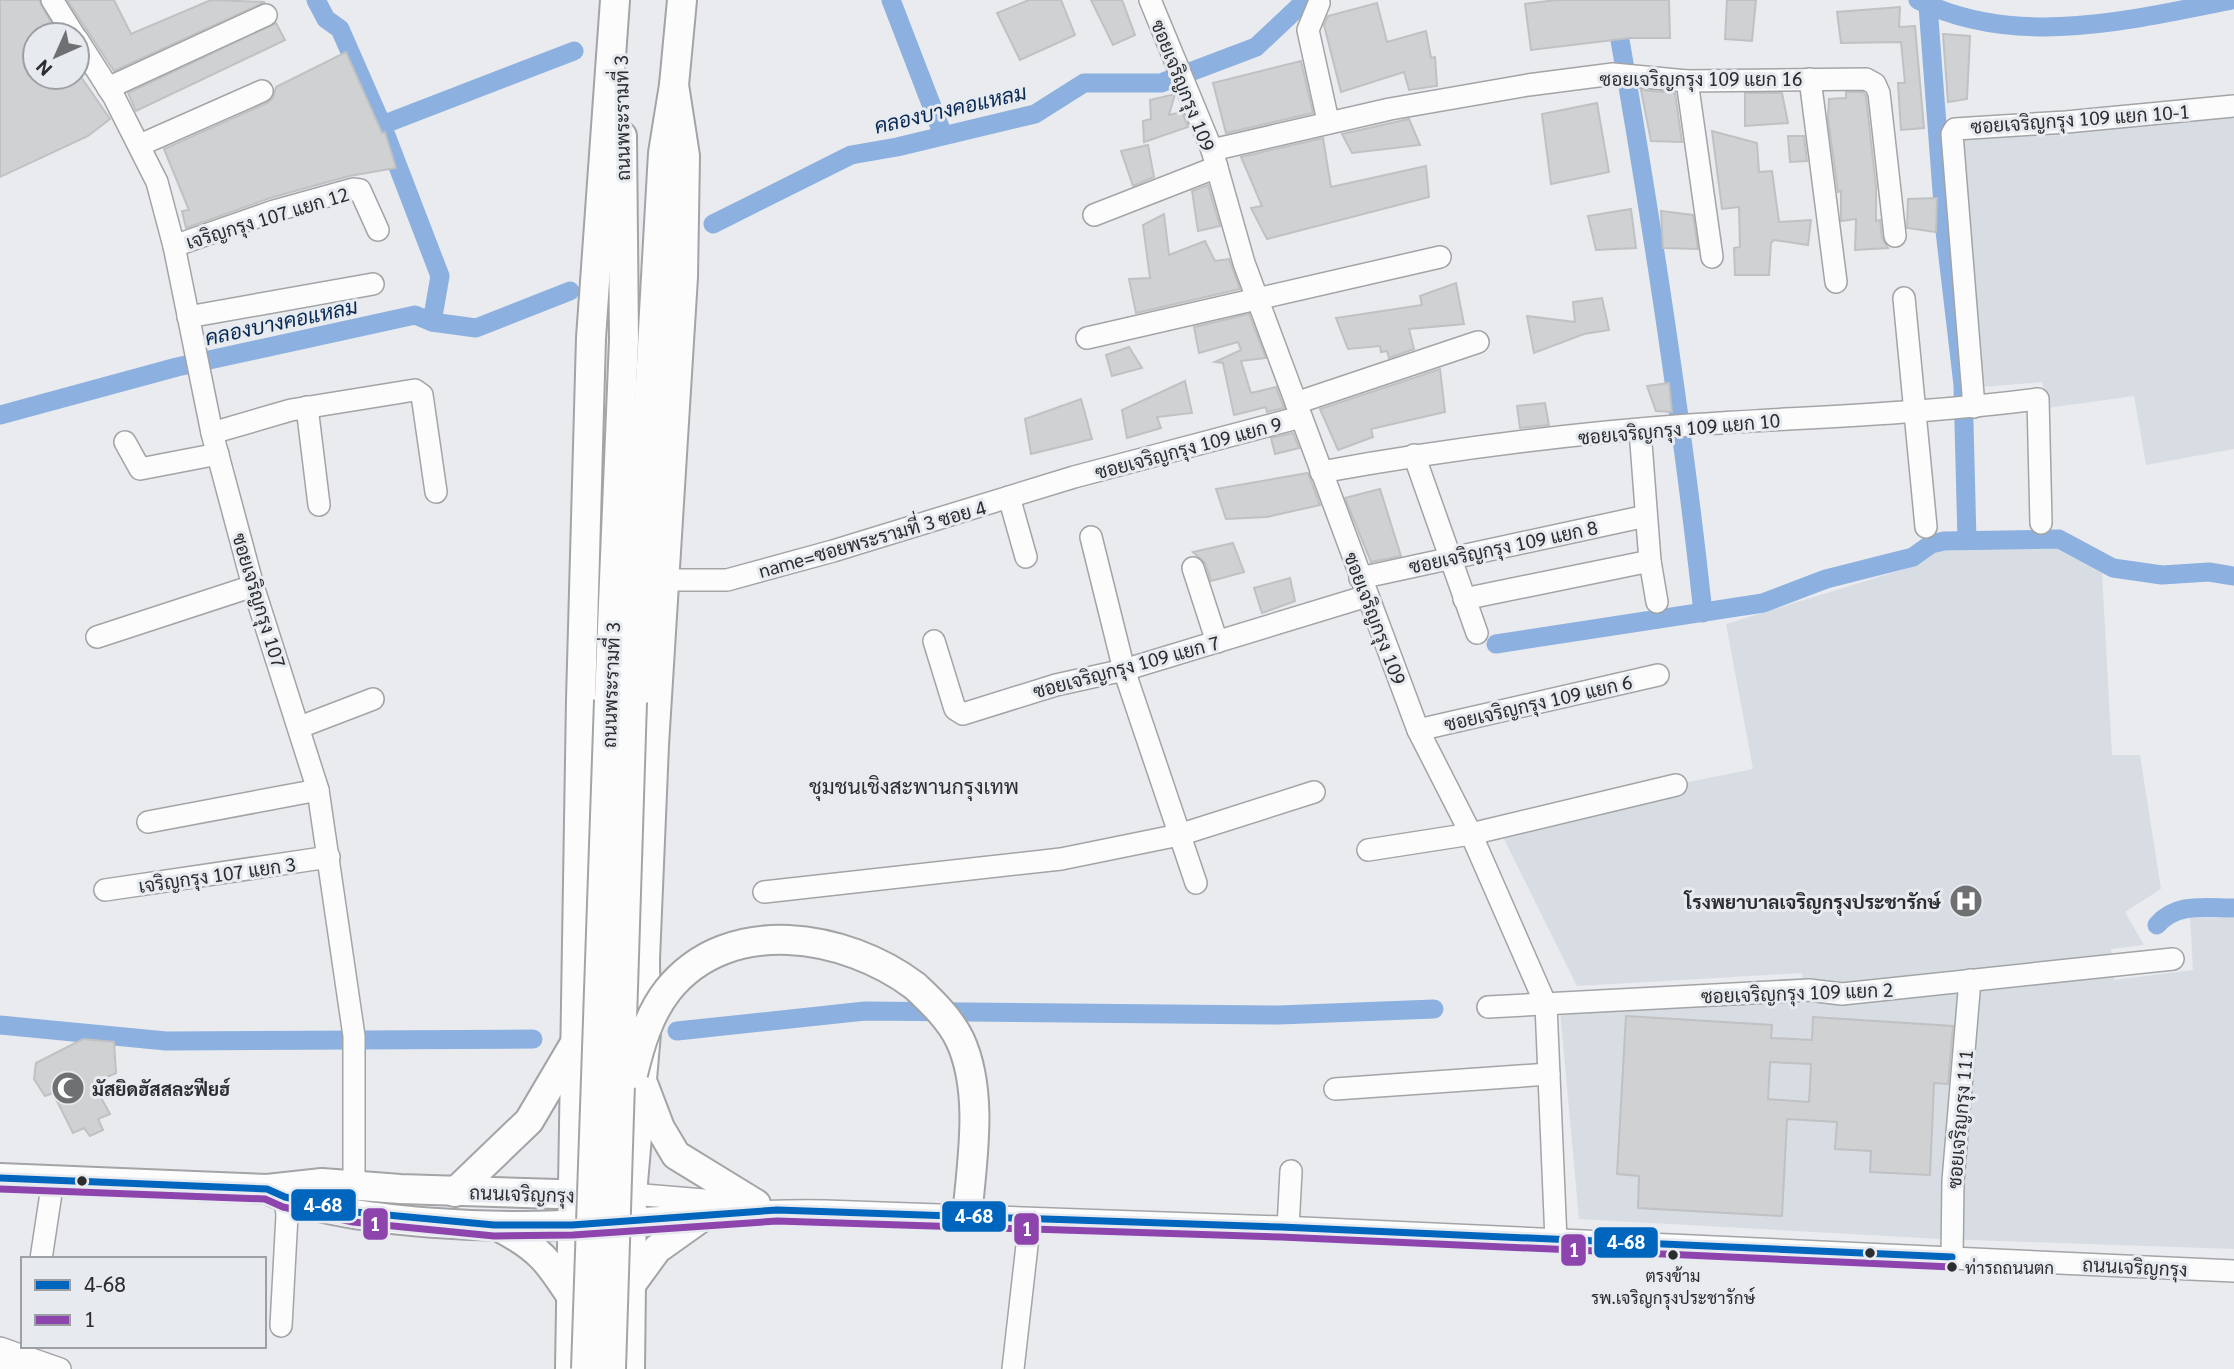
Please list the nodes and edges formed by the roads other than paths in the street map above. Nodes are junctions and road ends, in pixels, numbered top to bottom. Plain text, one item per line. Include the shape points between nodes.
1 (52, 0) edge
2 (615, 0) edge
3 (682, 0) edge
4 (1150, 0) edge
5 (1319, 3) dead end
6 (266, 15) dead end
7 (66, 21) edge
8 (91, 61) edge
9 (1810, 79) junction
10 (1687, 81) junction
11 (674, 85) junction
12 (108, 88) junction
13 (262, 91) dead end
14 (2234, 106) edge
15 (1328, 121) junction
16 (140, 145) junction
17 (1214, 158) junction
18 (1094, 215) dead end
19 (378, 230) dead end
20 (1895, 236) dead end
21 (174, 246) junction
22 (1440, 257) dead end
23 (1712, 257) dead end
24 (1836, 282) dead end
25 (373, 284) dead end
26 (1258, 298) junction
27 (1904, 298) dead end
28 (188, 317) junction
29 (1087, 338) dead end
30 (1478, 342) dead end
31 (307, 407) junction
32 (1966, 408) junction
33 (1298, 410) junction
34 (1917, 411) junction
35 (1640, 430) junction
36 (212, 433) junction
37 (125, 442) dead end
38 (218, 454) junction
39 (1414, 455) junction
40 (1321, 472) junction
41 (1074, 477) joint
42 (436, 492) dead end
43 (1009, 497) junction
44 (319, 505) dead end
45 (1646, 516) junction
46 (2041, 523) dead end
47 (1926, 527) dead end
48 (1091, 537) dead end
49 (1026, 557) dead end
50 (1450, 557) junction
51 (1650, 561) junction
52 (1193, 568) dead end
53 (666, 580) junction
54 (253, 586) junction
55 (1363, 587) junction
56 (1464, 599) junction
57 (1657, 602) dead end
58 (1476, 632) dead end
59 (97, 637) dead end
60 (934, 641) dead end
61 (1217, 642) junction
62 (1124, 670) junction
63 (1658, 675) dead end
64 (373, 699) dead end
65 (620, 701) junction
66 (300, 727) junction
67 (1418, 730) junction
68 (1676, 785) dead end
69 (318, 790) junction
70 (1314, 792) dead end
71 (148, 822) dead end
72 (1471, 834) junction
73 (1179, 835) junction
74 (1368, 850) dead end
75 (329, 857) junction
76 (1196, 883) dead end
77 (105, 890) dead end
78 (764, 892) dead end
79 (578, 947) junction
80 (645, 959) junction
81 (2172, 959) dead end
82 (1970, 980) junction
83 (1546, 1005) junction
84 (1488, 1007) dead end
85 (577, 1040) junction
86 (1549, 1074) junction
87 (642, 1080) junction
88 (1335, 1089) dead end
89 (621, 1122) junction
90 (1291, 1171) dead end
91 (0, 1178) edge
92 (53, 1180) junction
93 (354, 1184) junction
94 (455, 1192) junction
95 (276, 1193) junction
96 (573, 1195) junction
97 (631, 1206) junction
98 (767, 1207) junction
99 (702, 1217) junction
100 (967, 1217) junction
101 (1030, 1219) junction
102 (494, 1225) junction
103 (572, 1225) junction
104 (1288, 1227) junction
105 (1556, 1240) junction
106 (41, 1257) edge
107 (1952, 1257) junction
108 (2234, 1271) edge
109 (630, 1286) junction
110 (573, 1299) junction
111 (281, 1326) dead end
112 (0, 1348) edge
113 (0, 1363) edge
114 (15, 1369) edge
115 (60, 1369) edge
116 (570, 1369) edge
117 (586, 1369) edge
118 (611, 1369) edge
119 (630, 1369) edge
120 (1013, 1369) edge

1 - 7 street, ซอยเจริญกรุง 107
2 - 65 main road, ถนนพระรามที่ 3 via 621,67 624,340
2 - 79 main road, ถนนพระรามที่ 3 via 591,338
3 - 11 main road, ถนนพระรามที่ 3
4 - 17 street, ซอยเจริญกรุง 109
5 - 15 street via 1308,30
6 - 12 street
8 - 12 street, ซอยเจริญกรุง 107
9 - 10 street, ซอยเจริญกรุง 109 แยก 16
9 - 20 street, ซอยเจริญกรุง 109 แยก 16 via 1866,79 1880,93
9 - 24 street
10 - 15 street, ซอยเจริญกรุง 109 แยก 16 via 1613,74
10 - 23 street
11 - 53 main road, ถนนพระรามที่ 3 via 685,156 684,256
11 - 65 main road, ถนนพระรามที่ 3 via 663,153
12 - 16 street, ซอยเจริญกรุง 107
13 - 16 street
14 - 32 street, ซอยเจริญกรุง 109 แยก 10-1 via 1955,129
15 - 17 street, ซอยเจริญกรุง 109 แยก 16
16 - 21 street, ซอยเจริญกรุง 107 via 157,182
17 - 18 street, ซอยเจริญกรุง 109 แยก 16
17 - 26 street, ซอยเจริญกรุง 109
19 - 21 street, เจริญกรุง 107 แยก 12 via 364,196 353,189
21 - 28 street, ซอยเจริญกรุง 107
22 - 26 street
25 - 28 street
26 - 29 street
26 - 33 street, ซอยเจริญกรุง 109
27 - 34 street
28 - 36 street, ซอยเจริญกรุง 107
30 - 33 street, ซอยเจริญกรุง 109 แยก 9
31 - 36 street
31 - 42 street via 415,390 422,395
31 - 44 street
32 - 34 street, ซอยเจริญกรุง 109 แยก 10
32 - 46 street, ซอยเจริญกรุง 109 แยก 10 via 2039,399
33 - 40 street, ซอยเจริญกรุง 109
33 - 41 street, ซอยเจริญกรุง 109 แยก 9
34 - 35 street, ซอยเจริญกรุง 109 แยก 10
34 - 47 street
35 - 39 street, ซอยเจริญกรุง 109 แยก 10
35 - 45 street
36 - 38 street, ซอยเจริญกรุง 107
37 - 38 street via 140,469
38 - 54 street, ซอยเจริญกรุง 107
39 - 40 street, ซอยเจริญกรุง 109 แยก 10
39 - 50 street
40 - 55 street, ซอยเจริญกรุง 109
41 - 43 street, name=ซอยพระรามที่ 3 ซอย 4
43 - 49 street
43 - 53 street, name=ซอยพระรามที่ 3 ซอย 4 via 717,582
45 - 50 street, ซอยเจริญกรุง 109 แยก 8
45 - 51 street
48 - 62 street
50 - 55 street, ซอยเจริญกรุง 109 แยก 8
50 - 56 street
51 - 56 street
51 - 57 street
52 - 61 street
53 - 80 main road, ถนนพระรามที่ 3
54 - 59 street
54 - 66 street, ซอยเจริญกรุง 107
55 - 61 street, ซอยเจริญกรุง 109 แยก 7
55 - 67 street, ซอยเจริญกรุง 109
56 - 58 street
60 - 62 street, ซอยเจริญกรุง 109 แยก 7 via 955,709 963,714
61 - 62 street, ซอยเจริญกรุง 109 แยก 7
62 - 73 street
63 - 67 street, ซอยเจริญกรุง 109 แยก 6
64 - 66 street
65 - 89 main road, ถนนพระรามที่ 3, bridge
65 - 117 main road, ถนนพระรามที่ 3, bridge
66 - 69 street, ซอยเจริญกรุง 107
67 - 72 street, ซอยเจริญกรุง 109
68 - 72 street
69 - 71 street
69 - 75 street, ซอยเจริญกรุง 107
70 - 73 street
72 - 74 street
72 - 83 street, ซอยเจริญกรุง 109
73 - 76 street
73 - 78 street via 1061,859
75 - 77 street, เจริญกรุง 107 แยก 3
75 - 93 street, ซอยเจริญกรุง 107 via 354,1045
79 - 80 main road via 588,980 612,994 628,989
79 - 85 main road, ถนนพระรามที่ 3
80 - 87 main road, ถนนพระรามที่ 3
81 - 82 street, ซอยเจริญกรุง 109 แยก 2
82 - 83 street, ซอยเจริญกรุง 109 แยก 2 via 1842,994 1809,990
82 - 107 street, ซอยเจริญกรุง 111 via 1953,1181
83 - 84 street, ซอยเจริญกรุง 109 แยก 2
83 - 86 street, ซอยเจริญกรุง 109
85 - 94 main road via 529,1121
85 - 96 main road, ถนนพระรามที่ 3
86 - 88 street
86 - 105 street, ซอยเจริญกรุง 109
87 - 97 main road, ถนนพระรามที่ 3
87 - 98 main road via 660,1128 677,1155
89 - 100 main road, bridge via 655,1009 689,968 727,949 795,939 859,953 915,986 960,1039 970,1067 972,1094
89 - 118 main road, ถนนพระรามที่ 3, bridge
90 - 104 street
91 - 92 main road, ถนนเจริญกรุง
92 - 95 main road, ถนนเจริญกรุง
92 - 106 street
93 - 94 main road, ถนนเจริญกรุง
93 - 95 main road, ถนนเจริญกรุง via 322,1183
94 - 96 main road, ถนนเจริญกรุง
95 - 102 main road, ถนนเจริญกรุง via 393,1218
95 - 111 street via 287,1215
96 - 97 main road, ถนนเจริญกรุง
96 - 103 main road, ถนนพระรามที่ 3
97 - 98 street, ถนนเจริญกรุง
97 - 99 street, ถนนเจริญกรุง
97 - 103 main road, ถนนเจริญกรุง
97 - 109 main road, ถนนพระรามที่ 3
98 - 99 street, ถนนเจริญกรุง
98 - 100 street, ถนนเจริญกรุง
99 - 109 main road via 657,1249
100 - 101 street, ถนนเจริญกรุง
101 - 104 street, ถนนเจริญกรุง
101 - 120 street
102 - 103 main road, ถนนเจริญกรุง
102 - 110 main road via 530,1242 551,1264
103 - 110 main road, ถนนพระรามที่ 3
104 - 105 street, ถนนเจริญกรุง
105 - 107 street, ถนนเจริญกรุง
107 - 108 street, ถนนเจริญกรุง
109 - 119 main road, ถนนพระรามที่ 3
110 - 116 main road, ถนนพระรามที่ 3
112 - 115 street
113 - 114 main road

